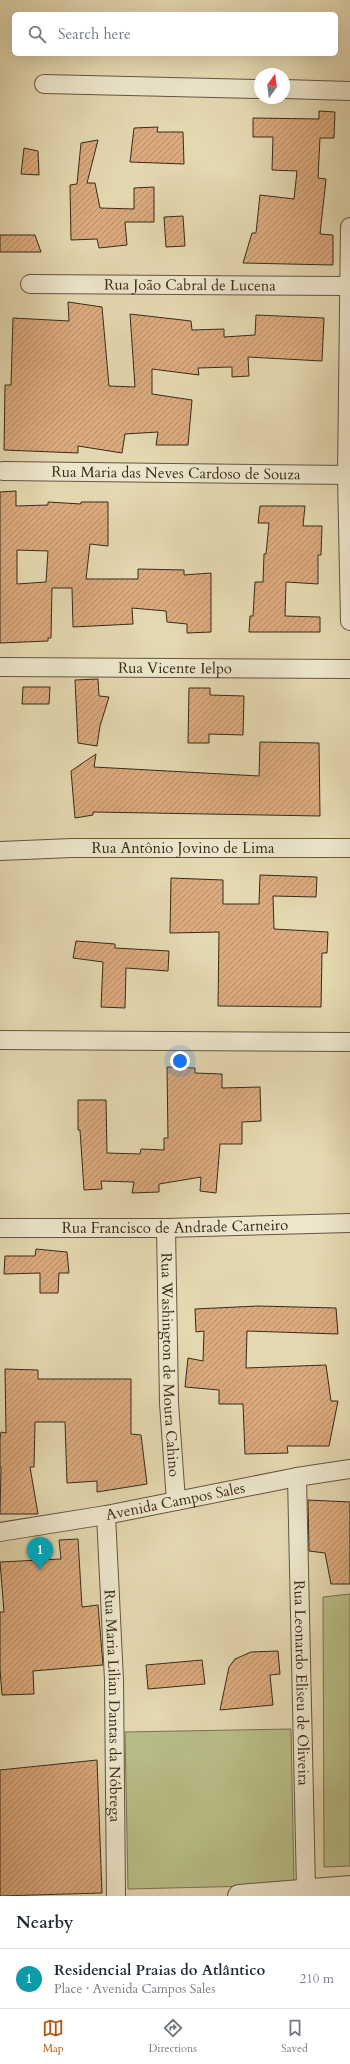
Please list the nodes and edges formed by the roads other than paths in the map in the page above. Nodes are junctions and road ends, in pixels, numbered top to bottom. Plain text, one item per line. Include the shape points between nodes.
1 (44, 84) dead end
2 (254, 89) edge
3 (290, 89) edge
4 (350, 91) edge
5 (350, 227) edge
6 (30, 284) dead end
7 (349, 286) edge
8 (3, 471) dead end
9 (349, 475) edge
10 (350, 621) edge
11 (0, 666) edge
12 (350, 669) edge
13 (350, 848) edge
14 (8, 850) edge
15 (0, 1040) edge
16 (350, 1042) edge
17 (350, 1223) edge
18 (0, 1228) edge
19 (166, 1228) junction
20 (350, 1469) edge
21 (296, 1477) junction
22 (176, 1501) junction
23 (106, 1515) junction
24 (0, 1532) edge
25 (350, 1887) edge
26 (306, 1889) junction
27 (116, 1896) edge
28 (239, 1896) edge

1 - 2 street
3 - 4 street
5 - 7 street
6 - 7 street, Rua João Cabral de Lucena
7 - 9 street
8 - 9 street, Rua Maria das Neves Cardoso de Souza
9 - 10 street
11 - 12 street, Rua Vicente Ielpo
13 - 14 street, Rua Antônio Jovino de Lima
15 - 16 street
17 - 19 street, Rua Francisco de Andrade Carneiro
18 - 19 street, Rua Francisco de Andrade Carneiro
19 - 22 street, Rua Washington de Moura Cahino via 169,1403
20 - 21 street, Avenida Campos Sales
21 - 22 street, Avenida Campos Sales
21 - 26 street, Rua Leonardo Eliseu de Oliveira
22 - 23 street, Avenida Campos Sales
23 - 24 street, Avenida Campos Sales
23 - 27 street, Rua Maria Lilian Dantas da Nóbrega via 114,1680
25 - 26 street
26 - 28 street

